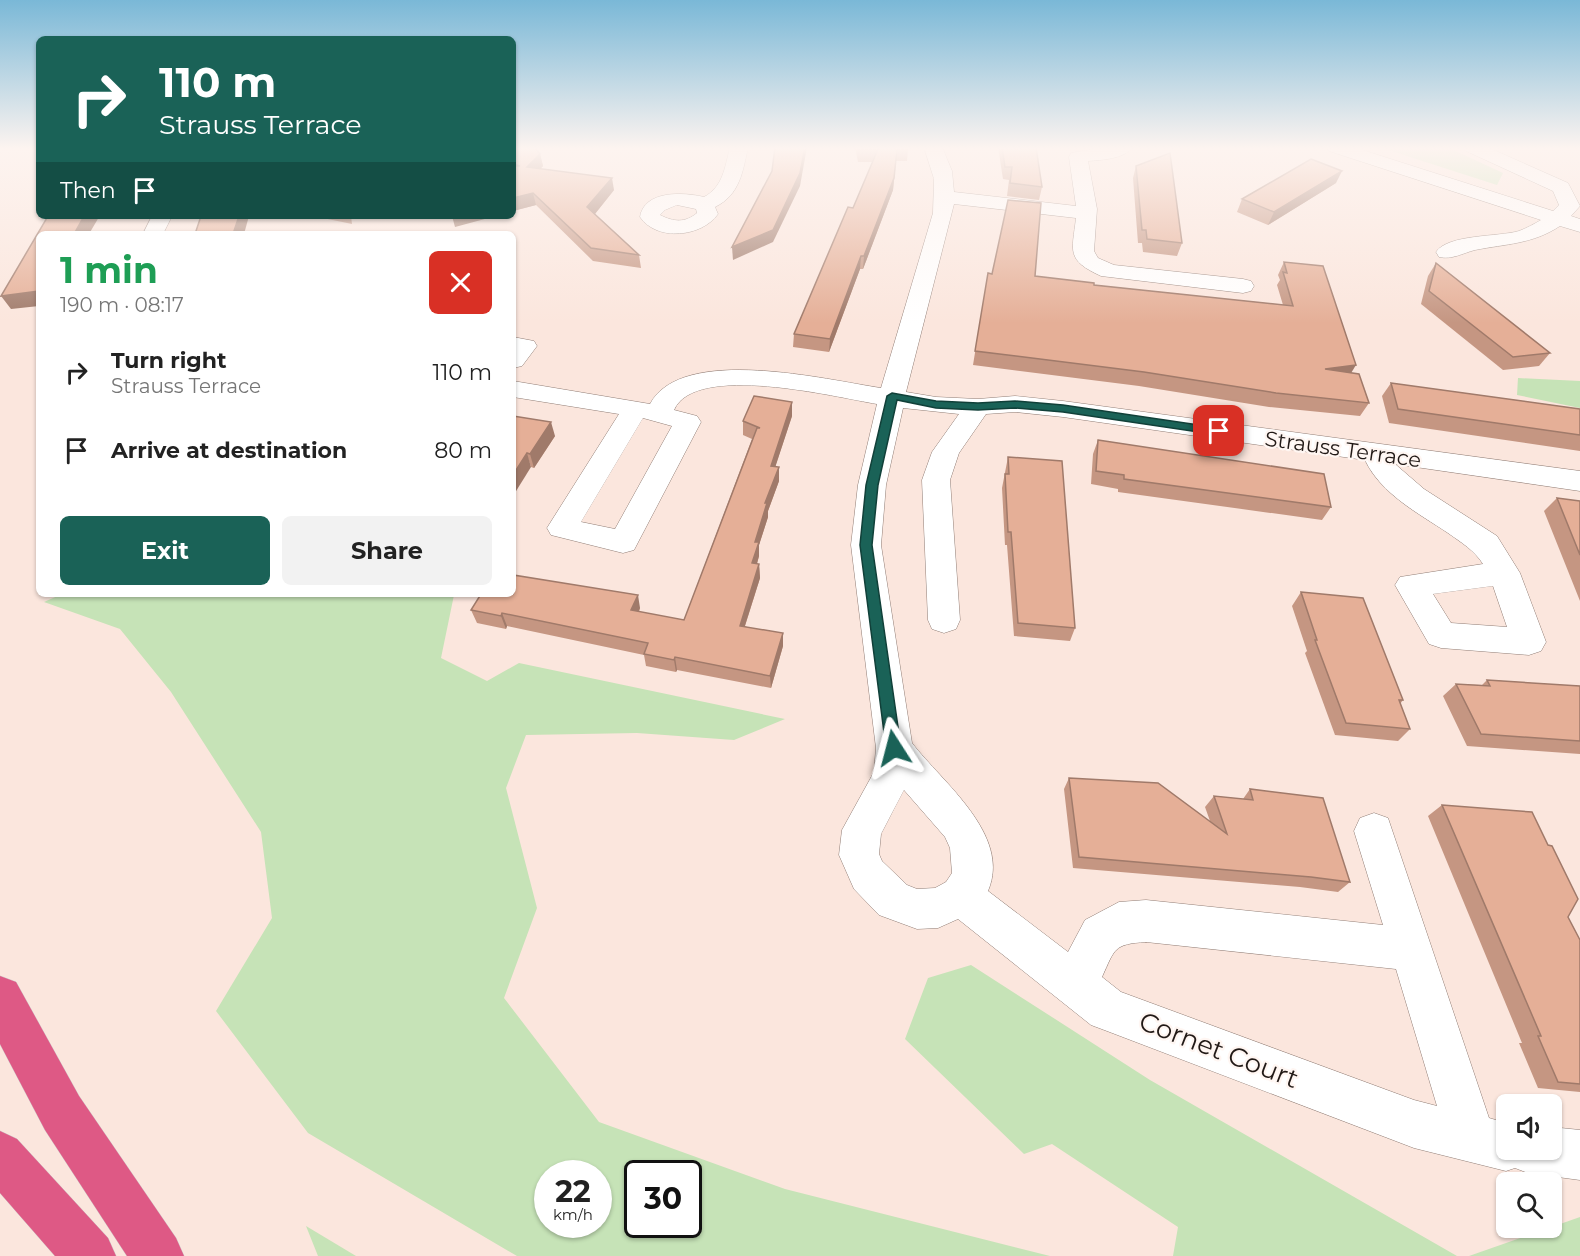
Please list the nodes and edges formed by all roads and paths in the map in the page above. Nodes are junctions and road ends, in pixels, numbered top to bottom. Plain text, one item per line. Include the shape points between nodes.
1 (944, 206) edge
2 (1021, 206) edge
3 (1086, 206) edge
4 (1517, 206) edge
5 (1570, 206) edge
6 (1087, 213) junction
7 (1558, 219) junction
8 (1580, 226) edge
9 (1447, 252) dead end
10 (1243, 286) dead end
11 (516, 344) edge
12 (516, 357) edge
13 (516, 389) edge
14 (892, 396) junction
15 (978, 407) junction
16 (648, 411) junction
17 (1376, 454) junction
18 (1580, 481) edge
19 (1504, 573) dead end
20 (944, 620) dead end
21 (894, 748) junction
22 (1374, 831) dead end
23 (961, 896) junction
24 (1411, 949) junction
25 (1074, 984) junction
26 (0, 998) edge
27 (1489, 1143) edge
28 (1562, 1153) edge
29 (1580, 1155) edge
30 (0, 1156) edge
31 (90, 1256) edge
32 (158, 1256) edge

1 - 14 street
2 - 6 street
3 - 6 street
4 - 7 street
5 - 7 street
6 - 10 street via 1083,251 1089,262 1109,271
7 - 8 street
7 - 9 street via 1532,236 1465,244
11 - 12 street via 525,346
13 - 16 street
14 - 15 street, Strauss Terrace via 936,405
14 - 16 street, Strauss Terrace via 753,376 728,376 692,384
14 - 21 street via 872,485 866,545
15 - 17 street, Strauss Terrace via 1063,409
15 - 20 street via 946,452 936,480
16 - 16 street via 562,528 623,542 688,422
17 - 18 street, Strauss Terrace
17 - 19 street via 1385,472 1414,496 1486,544
21 - 23 street via 959,824 970,848 973,878
21 - 23 street via 893,774 862,830 859,855 868,875 894,901 917,909 938,908
22 - 24 street
23 - 25 street, Cornet Court
24 - 25 street via 1146,921 1119,923 1100,936
24 - 27 street
25 - 27 street, Cornet Court via 1107,1009 1414,1124
26 - 32 highway via 62,1113
28 - 29 street
30 - 31 highway

